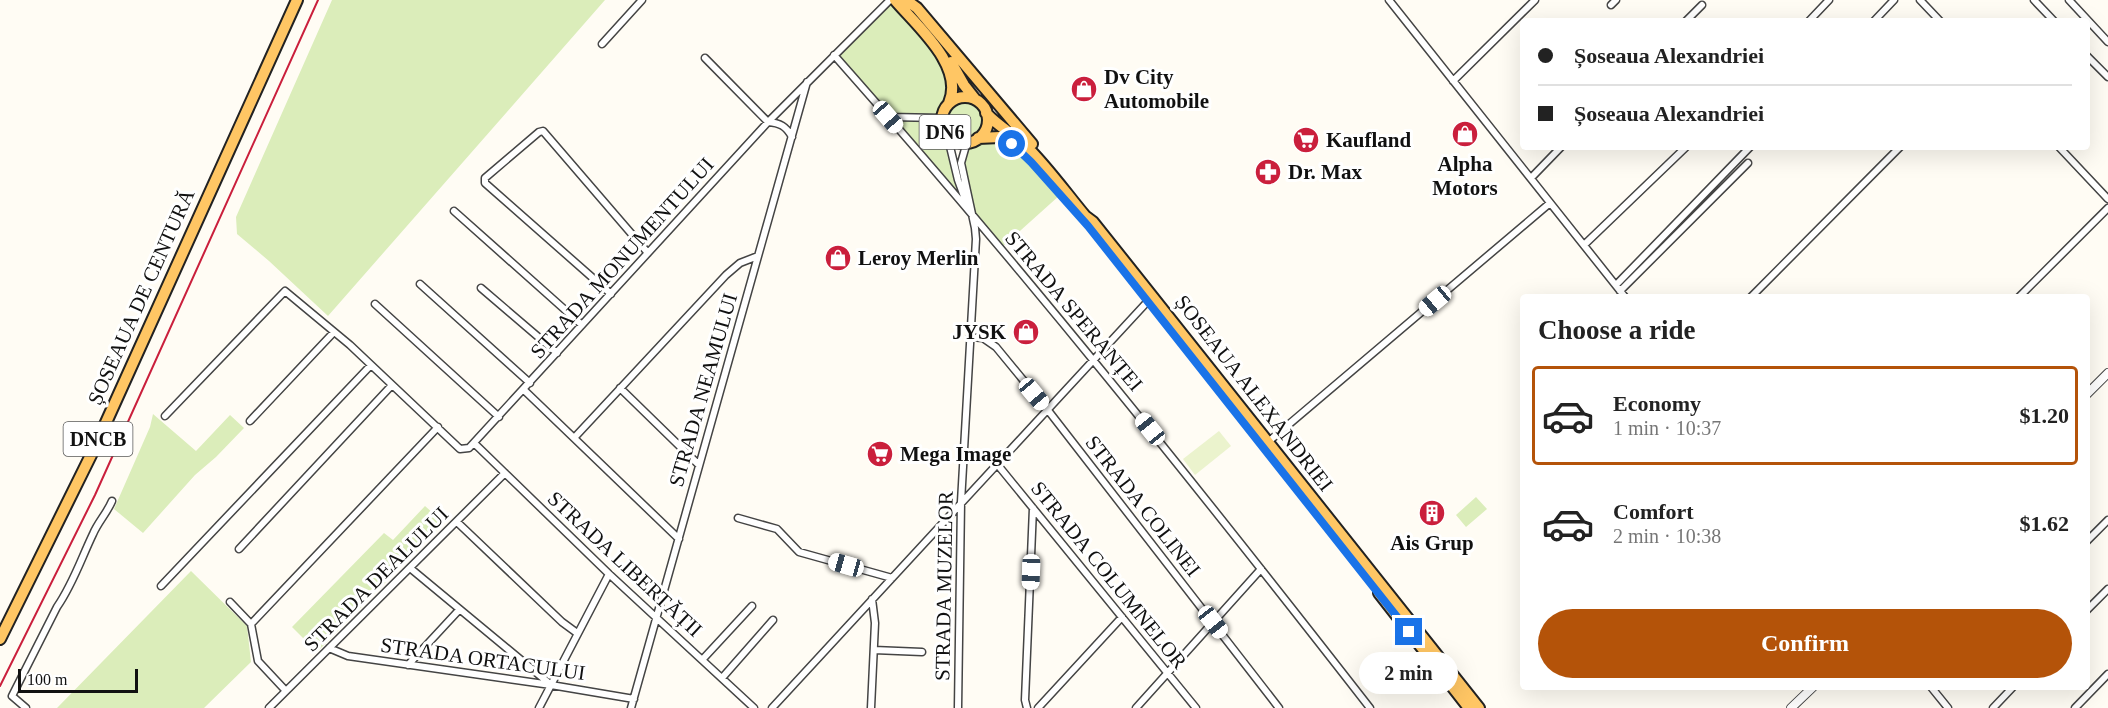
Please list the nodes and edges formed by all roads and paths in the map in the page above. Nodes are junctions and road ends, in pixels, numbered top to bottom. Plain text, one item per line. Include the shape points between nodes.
1 (297, 0) edge
2 (642, 0) edge
3 (890, 0) edge
4 (903, 0) edge
5 (1389, 0) edge
6 (1535, 0) edge
7 (1829, 0) edge
8 (1894, 0) edge
9 (1920, 0) edge
10 (2034, 0) edge
11 (2069, 0) edge
12 (1701, 5) dead end
13 (1689, 18) edge
14 (1812, 18) edge
15 (1877, 18) edge
16 (1937, 18) edge
17 (2051, 18) edge
18 (2086, 18) edge
19 (2090, 23) edge
20 (2108, 42) edge
21 (602, 44) dead end
22 (834, 55) junction
23 (705, 58) dead end
24 (2090, 59) edge
25 (2108, 77) edge
26 (808, 81) junction
27 (1453, 81) junction
28 (976, 99) junction
29 (949, 103) junction
30 (986, 113) junction
31 (888, 117) junction
32 (942, 118) junction
33 (768, 122) junction
34 (947, 134) junction
35 (792, 137) junction
36 (973, 140) junction
37 (1558, 150) edge
38 (1683, 150) edge
39 (1747, 150) edge
40 (1897, 150) edge
41 (2062, 150) edge
42 (1748, 163) dead end
43 (1531, 178) junction
44 (2108, 199) edge
45 (1550, 203) junction
46 (2108, 208) edge
47 (454, 212) dead end
48 (972, 213) junction
49 (1094, 222) junction
50 (1584, 245) junction
51 (648, 253) junction
52 (758, 256) junction
53 (420, 284) dead end
54 (481, 288) dead end
55 (1618, 288) junction
56 (611, 294) junction
57 (1623, 294) edge
58 (1754, 294) edge
59 (2022, 294) edge
60 (1148, 301) junction
61 (375, 304) dead end
62 (582, 325) junction
63 (334, 332) junction
64 (970, 337) junction
65 (557, 353) junction
66 (1095, 360) junction
67 (371, 365) junction
68 (2108, 373) edge
69 (2108, 379) edge
70 (530, 383) junction
71 (392, 385) junction
72 (620, 388) junction
73 (524, 390) junction
74 (2090, 391) edge
75 (2090, 397) edge
76 (1047, 409) junction
77 (165, 416) dead end
78 (499, 417) junction
79 (250, 421) dead end
80 (438, 428) junction
81 (574, 438) junction
82 (1268, 442) junction
83 (475, 444) junction
84 (997, 464) junction
85 (699, 465) junction
86 (505, 473) junction
87 (112, 501) dead end
88 (961, 502) junction
89 (1034, 508) junction
90 (738, 518) dead end
91 (2108, 520) edge
92 (457, 522) junction
93 (2090, 538) edge
94 (679, 539) junction
95 (239, 549) dead end
96 (410, 568) junction
97 (1261, 568) junction
98 (609, 574) junction
99 (892, 578) junction
100 (161, 586) dead end
101 (2108, 589) edge
102 (872, 599) junction
103 (230, 602) dead end
104 (752, 606) dead end
105 (2090, 607) edge
106 (459, 610) junction
107 (1122, 617) junction
108 (657, 618) junction
109 (773, 620) dead end
110 (1213, 622) junction
111 (251, 624) junction
112 (578, 633) junction
113 (0, 639) edge
114 (329, 648) junction
115 (874, 650) junction
116 (922, 652) dead end
117 (702, 660) junction
118 (408, 665) junction
119 (1167, 672) junction
120 (2108, 674) edge
121 (722, 678) junction
122 (551, 685) junction
123 (1810, 690) edge
124 (1934, 690) edge
125 (1940, 690) edge
126 (2010, 690) edge
127 (286, 691) junction
128 (1937, 694) junction
129 (634, 699) junction
130 (26, 708) edge
131 (269, 708) edge
132 (539, 708) edge
133 (631, 708) edge
134 (754, 708) edge
135 (772, 708) edge
136 (871, 708) edge
137 (958, 708) edge
138 (1027, 708) edge
139 (1038, 708) edge
140 (1136, 708) edge
141 (1196, 708) edge
142 (1279, 708) edge
143 (1370, 708) edge
144 (1469, 708) edge
145 (1479, 708) edge
146 (1791, 708) edge
147 (1948, 708) edge
148 (1993, 708) edge
149 (2075, 708) edge

1 - 113 main road, ȘOSEAUA DE CENTURĂ / DNCB via 94,449
2 - 21 street
3 - 22 street, STRADA MONUMENTULUI
4 - 28 main road, DN6
4 - 29 main road, DN6 via 948,66 953,88
4 - 49 main road, DN6 via 916,8
5 - 27 street
6 - 27 street
7 - 14 street
8 - 15 street
9 - 16 street
10 - 17 street
11 - 18 street
12 - 13 street
19 - 20 street
22 - 26 street, STRADA MONUMENTULUI
22 - 31 street, STRADA SPERANȚEI
23 - 33 street
24 - 25 street
26 - 33 street, STRADA MONUMENTULUI
26 - 35 street, STRADA NEAMULUI
27 - 43 street
28 - 29 main road, DN6 via 962,97
28 - 30 main road, DN6
29 - 32 main road, DN6
30 - 36 main road, DN6 via 986,127
30 - 49 main road, ȘOSEAUA ALEXANDRIEI / DN6 via 1026,147
31 - 32 street
31 - 48 street, STRADA SPERANȚEI
32 - 34 main road, DN6
33 - 35 street via 786,127
33 - 51 street, STRADA MONUMENTULUI
34 - 36 main road, DN6 via 953,139
34 - 48 street via 962,193
35 - 52 street, STRADA NEAMULUI
36 - 48 street via 961,163
36 - 60 main road, ȘOSEAUA ALEXANDRIEI / DN6 via 999,137 1024,155
37 - 43 street
38 - 50 street
39 - 55 street
40 - 58 street
41 - 44 street
42 - 55 street
43 - 45 street
45 - 50 street
45 - 82 street
46 - 59 street
47 - 62 street
48 - 64 street, STRADA MUZELOR via 976,239
48 - 66 street, STRADA SPERANȚEI
49 - 82 main road, ȘOSEAUA ALEXANDRIEI / DN6
50 - 55 street
51 - 56 street, STRADA MONUMENTULUI
51 - 56 street via 543,131 485,178 484,183
52 - 72 street via 740,263 726,275
52 - 85 street, STRADA NEAMULUI
53 - 70 street
54 - 65 street
55 - 57 street
56 - 62 street, STRADA MONUMENTULUI
60 - 66 street
60 - 144 main road, ȘOSEAUA ALEXANDRIEI / DN6
61 - 78 street
62 - 65 street, STRADA MONUMENTULUI
63 - 67 street
63 - 77 street via 285,291
63 - 79 street
64 - 76 street, STRADA COLINEI via 990,342
64 - 88 street, STRADA MUZELOR
65 - 70 street, STRADA MONUMENTULUI
66 - 76 street
66 - 97 street, STRADA SPERANȚEI
67 - 71 street
67 - 100 street
68 - 74 street
69 - 75 street
70 - 73 street, STRADA MONUMENTULUI
71 - 80 street
71 - 95 street
72 - 81 street
72 - 85 street
73 - 78 street, STRADA MONUMENTULUI
73 - 81 street
76 - 84 street
76 - 110 street, STRADA COLINEI
78 - 83 street, STRADA MONUMENTULUI
80 - 83 street, STRADA MONUMENTULUI via 460,449
80 - 111 street
81 - 94 street
82 - 145 main road, ȘOSEAUA ALEXANDRIEI / DN6
83 - 86 street, STRADA LIBERTĂȚII
84 - 88 street
84 - 89 street, STRADA COLUMNELOR
85 - 94 street, STRADA NEAMULUI
86 - 92 street, STRADA DEALULUI
86 - 98 street, STRADA LIBERTĂȚII
87 - 130 street via 12,696
88 - 99 street
88 - 137 street, STRADA MUZELOR
89 - 107 street, STRADA COLUMNELOR
89 - 138 street
90 - 99 street via 781,531 799,552
91 - 93 street
92 - 96 street, STRADA DEALULUI
92 - 112 street
94 - 108 street, STRADA NEAMULUI
96 - 106 street
96 - 114 street, STRADA DEALULUI
97 - 110 street
97 - 143 street, STRADA SPERANȚEI
98 - 108 street, STRADA LIBERTĂȚII
98 - 112 street
99 - 102 street
101 - 105 street
102 - 115 street
102 - 135 street
103 - 111 street
104 - 117 street
106 - 118 street
106 - 122 street
107 - 119 street, STRADA COLUMNELOR
107 - 139 street
108 - 117 street, STRADA LIBERTĂȚII
108 - 129 street, STRADA NEAMULUI
109 - 121 street
110 - 119 street
110 - 142 street, STRADA COLINEI
111 - 127 street via 258,661
112 - 122 street
114 - 118 street, STRADA ORTACULUI via 348,656
114 - 127 street, STRADA DEALULUI
115 - 116 street
115 - 136 street
117 - 121 street, STRADA LIBERTĂȚII
118 - 122 street, STRADA ORTACULUI
119 - 140 street
119 - 141 street, STRADA COLUMNELOR
120 - 149 street
121 - 134 street, STRADA LIBERTĂȚII
122 - 129 street, STRADA ORTACULUI
122 - 132 street
123 - 146 street
124 - 128 street
125 - 128 street
126 - 148 street
127 - 131 street, STRADA DEALULUI
128 - 147 street
129 - 133 street, STRADA NEAMULUI

